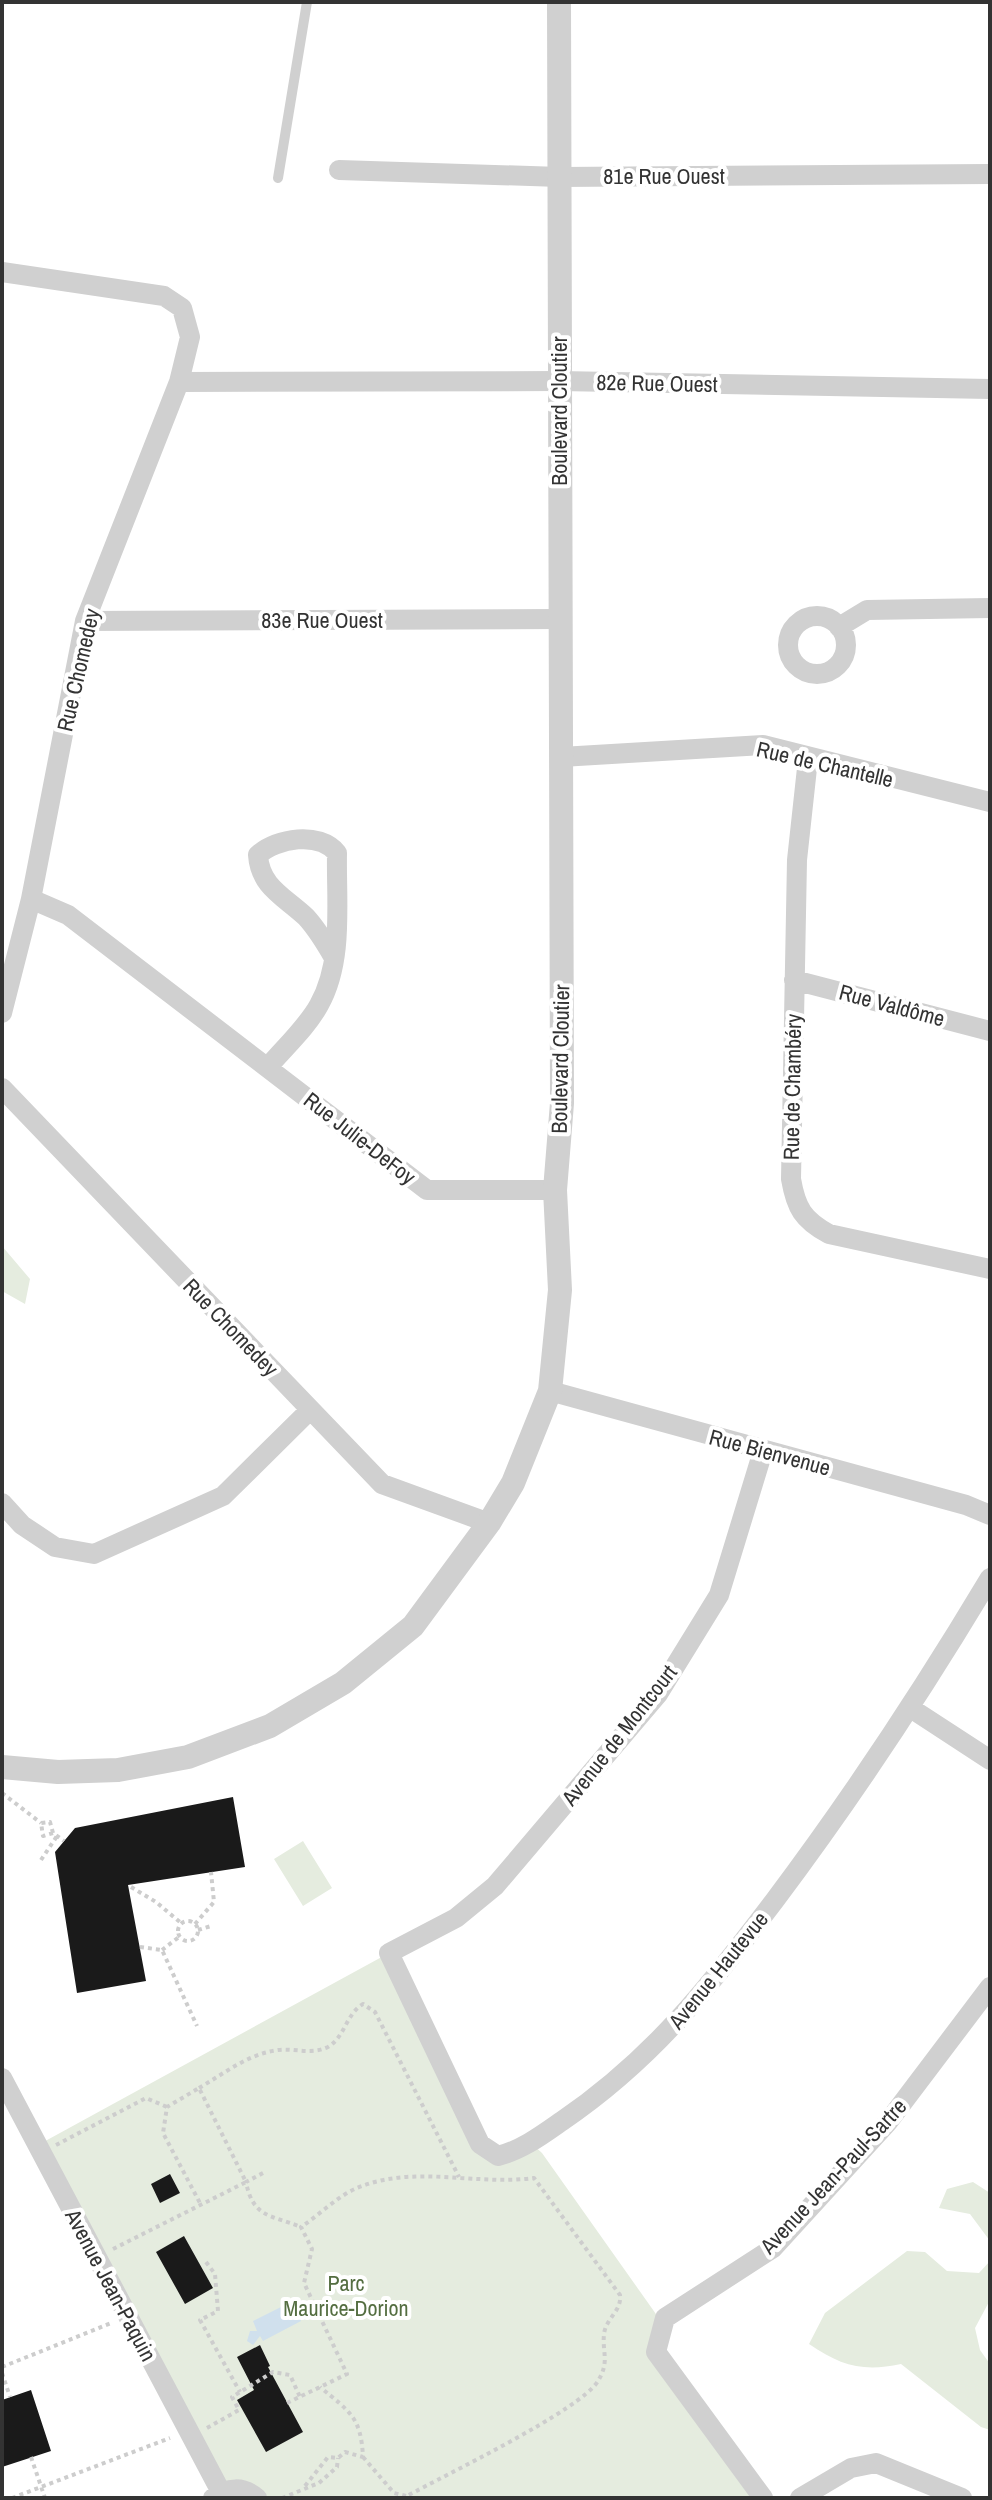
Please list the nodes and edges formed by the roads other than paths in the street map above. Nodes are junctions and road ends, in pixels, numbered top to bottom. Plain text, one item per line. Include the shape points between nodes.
1 (307, 2) edge
2 (559, 2) edge
3 (339, 170) dead end
4 (990, 174) edge
5 (560, 177) junction
6 (278, 178) dead end
7 (2, 272) edge
8 (559, 381) junction
9 (179, 382) junction
10 (990, 389) edge
11 (990, 608) edge
12 (558, 619) junction
13 (85, 621) junction
14 (839, 627) dead end
15 (561, 757) junction
16 (808, 759) junction
17 (990, 802) edge
18 (31, 899) junction
19 (334, 958) junction
20 (794, 980) junction
21 (2, 1013) edge
22 (990, 1031) edge
23 (268, 1067) junction
24 (2, 1088) edge
25 (555, 1190) junction
26 (990, 1269) edge
27 (550, 1391) junction
28 (310, 1410) junction
29 (763, 1451) junction
30 (2, 1503) edge
31 (990, 1515) edge
32 (489, 1523) junction
33 (990, 1578) edge
34 (912, 1709) junction
35 (990, 1760) edge
36 (2, 1767) edge
37 (389, 1953) joint
38 (990, 1987) edge
39 (2, 2078) edge
40 (217, 2495) edge
41 (257, 2498) edge
42 (763, 2498) edge
43 (800, 2498) edge
44 (962, 2498) edge

1 - 6 lane
2 - 5 street, Boulevard Cloutier
3 - 5 street, 81e Rue Ouest
4 - 5 street, 81e Rue Ouest
5 - 8 street, Boulevard Cloutier
7 - 9 street, Rue Chomedey via 164,296 182,308 190,337
8 - 9 street, 82e Rue Ouest
8 - 10 street, 82e Rue Ouest
8 - 12 street, Boulevard Cloutier
9 - 13 street, Rue Chomedey
11 - 14 street via 867,610
12 - 13 street, 83e Rue Ouest
12 - 15 street, Boulevard Cloutier
13 - 18 street, Rue Chomedey
15 - 16 street, Rue de Chantelle via 763,745
15 - 25 street, Boulevard Cloutier via 562,1103
16 - 17 street, Rue de Chantelle
16 - 20 street, Rue de Chambéry via 797,860
18 - 21 street, Rue Chomedey
18 - 23 street, Rue Julie-DeFoy via 68,915
19 - 19 street via 337,853 316,839 269,845 258,855 259,872 306,918
19 - 23 street via 318,1007
20 - 22 street, Rue Valdôme
20 - 26 street, Rue de Chambéry via 791,1179 796,1206 829,1234
23 - 25 street, Rue Julie-DeFoy via 427,1190
24 - 28 street, Rue Chomedey
25 - 27 street, Boulevard Cloutier via 560,1290
27 - 29 street, Rue Bienvenue
27 - 32 street, Boulevard Cloutier via 513,1483
28 - 30 street via 223,1496 94,1554 55,1547 22,1525
28 - 32 street, Rue Chomedey via 382,1484
29 - 31 street, Rue Bienvenue
29 - 37 street, Avenue de Montcourt via 719,1595 658,1694 495,1886 456,1918
32 - 36 street, Boulevard Cloutier via 413,1626 343,1683 270,1726 188,1757 118,1770
33 - 34 street, Avenue Hautevue
34 - 35 street
34 - 37 street, Avenue Hautevue via 697,2003 607,2090 512,2153 498,2156 480,2144
38 - 42 street, Avenue Jean-Paul-Sartre via 888,2122 773,2248 665,2318 656,2352
39 - 40 street, Avenue Jean-Paquin
40 - 41 street, Avenue Jean-Paquin via 238,2488
43 - 44 street via 851,2468 876,2463

